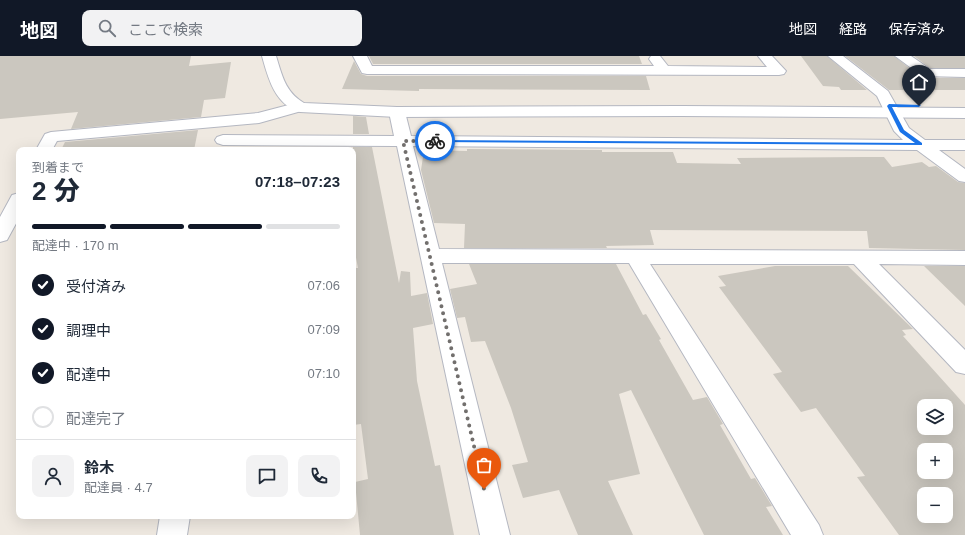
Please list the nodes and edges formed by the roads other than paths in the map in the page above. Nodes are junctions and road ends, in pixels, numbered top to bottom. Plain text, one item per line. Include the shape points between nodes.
1 (269, 56) edge
2 (279, 56) edge
3 (360, 56) edge
4 (443, 56) edge
5 (549, 56) edge
6 (654, 56) edge
7 (765, 56) edge
8 (835, 56) edge
9 (902, 56) edge
10 (445, 70) junction
11 (555, 70) junction
12 (664, 70) junction
13 (965, 73) edge
14 (965, 106) edge
15 (300, 107) junction
16 (891, 109) junction
17 (397, 112) junction
18 (965, 113) edge
19 (226, 121) junction
20 (403, 141) junction
21 (920, 144) junction
22 (222, 145) edge
23 (965, 145) edge
24 (46, 147) edge
25 (965, 177) edge
26 (16, 205) edge
27 (0, 236) edge
28 (430, 256) junction
29 (635, 257) junction
30 (859, 257) junction
31 (965, 258) edge
32 (965, 365) edge
33 (175, 519) edge
34 (172, 535) edge
35 (495, 535) edge
36 (808, 535) edge

1 - 15 street via 275,77 287,99
2 - 16 street via 296,94 308,100 327,102
3 - 10 street via 367,70
4 - 10 street
5 - 11 street
6 - 12 street
7 - 12 street via 778,71
8 - 16 street via 883,94
9 - 13 street via 928,73
10 - 11 street
11 - 12 street
14 - 16 street
15 - 17 street
15 - 19 street via 259,118
16 - 17 street
16 - 18 street
16 - 21 street via 902,131
17 - 20 street
19 - 22 street
19 - 24 street via 51,137
20 - 21 street
20 - 22 street
20 - 28 street
21 - 23 street
21 - 25 street
26 - 27 street
28 - 29 street
28 - 35 street
29 - 30 street
29 - 36 street
30 - 31 street
30 - 32 street
33 - 34 street

